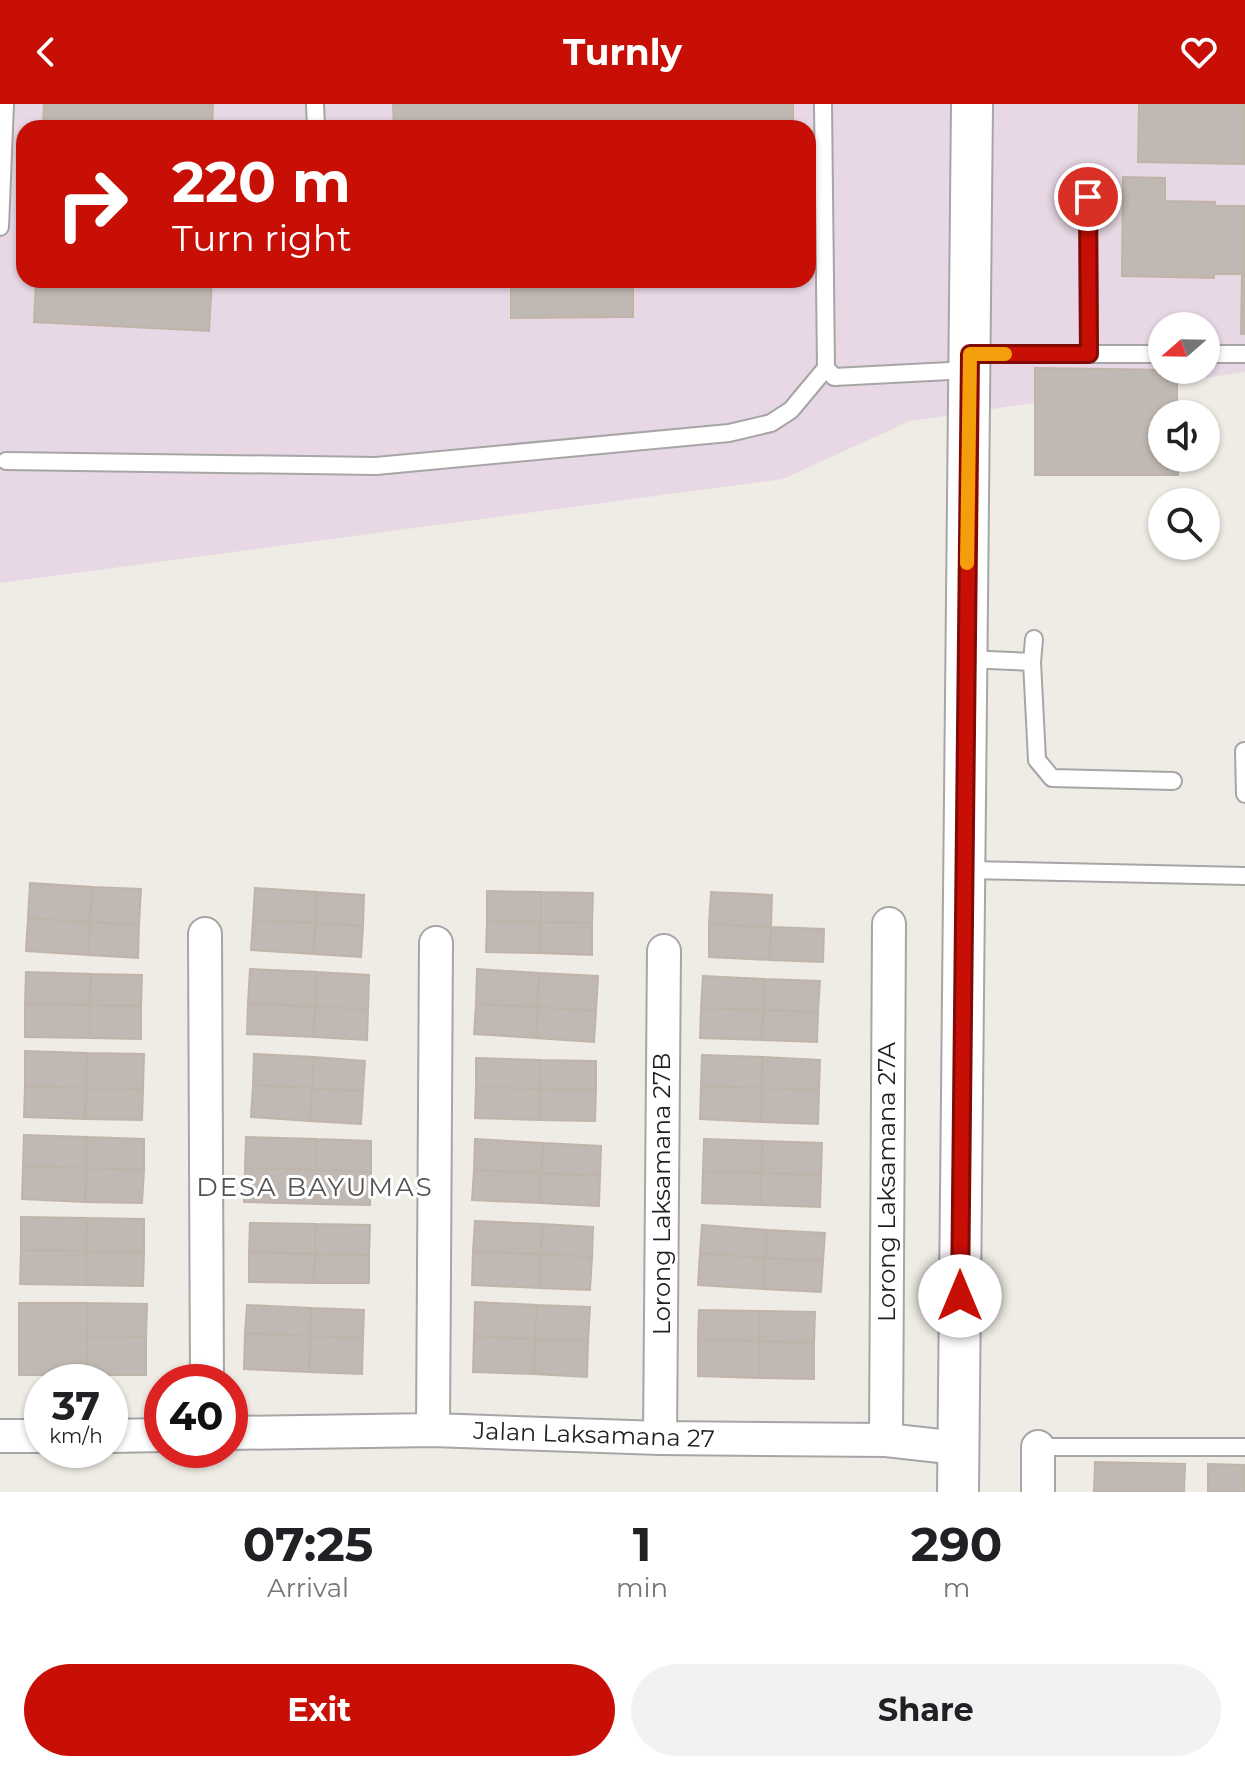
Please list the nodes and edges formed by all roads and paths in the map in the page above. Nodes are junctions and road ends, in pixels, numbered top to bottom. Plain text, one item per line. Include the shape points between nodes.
1 (5, 104) edge
2 (823, 104) edge
3 (972, 104) edge
4 (1088, 197) dead end
5 (0, 227) edge
6 (1089, 354) junction
7 (1148, 354) edge
8 (1220, 354) edge
9 (1245, 354) edge
10 (969, 362) junction
11 (826, 368) junction
12 (6, 461) dead end
13 (1034, 639) dead end
14 (966, 659) junction
15 (1032, 662) junction
16 (1244, 751) edge
17 (1173, 781) dead end
18 (1245, 794) edge
19 (964, 870) junction
20 (1245, 876) edge
21 (889, 924) dead end
22 (205, 934) dead end
23 (436, 943) dead end
24 (664, 951) dead end
25 (207, 1364) edge
26 (433, 1430) junction
27 (248, 1433) edge
28 (0, 1436) edge
29 (24, 1436) edge
30 (660, 1438) junction
31 (886, 1440) junction
32 (1038, 1447) joint
33 (1245, 1447) edge
34 (958, 1448) junction
35 (958, 1492) edge
36 (1038, 1492) edge

1 - 5 lane
2 - 11 lane
3 - 10 street
4 - 6 lane
6 - 7 lane
6 - 10 lane
8 - 9 lane
10 - 11 lane via 834,377
10 - 14 street
11 - 12 lane via 791,410 771,423 729,433 376,466
13 - 15 lane
14 - 15 lane
14 - 19 street
15 - 17 lane via 1037,760 1052,778
16 - 18 lane
19 - 20 lane
19 - 34 street
21 - 31 street, Lorong Laksamana 27A
22 - 25 street
23 - 26 street
24 - 30 street, Lorong Laksamana 27B
26 - 27 street, Jalan Laksamana 27
26 - 30 street, Jalan Laksamana 27
28 - 29 street
30 - 31 street, Jalan Laksamana 27
31 - 34 street, Jalan Laksamana 27
32 - 33 lane
32 - 36 street
34 - 35 street

